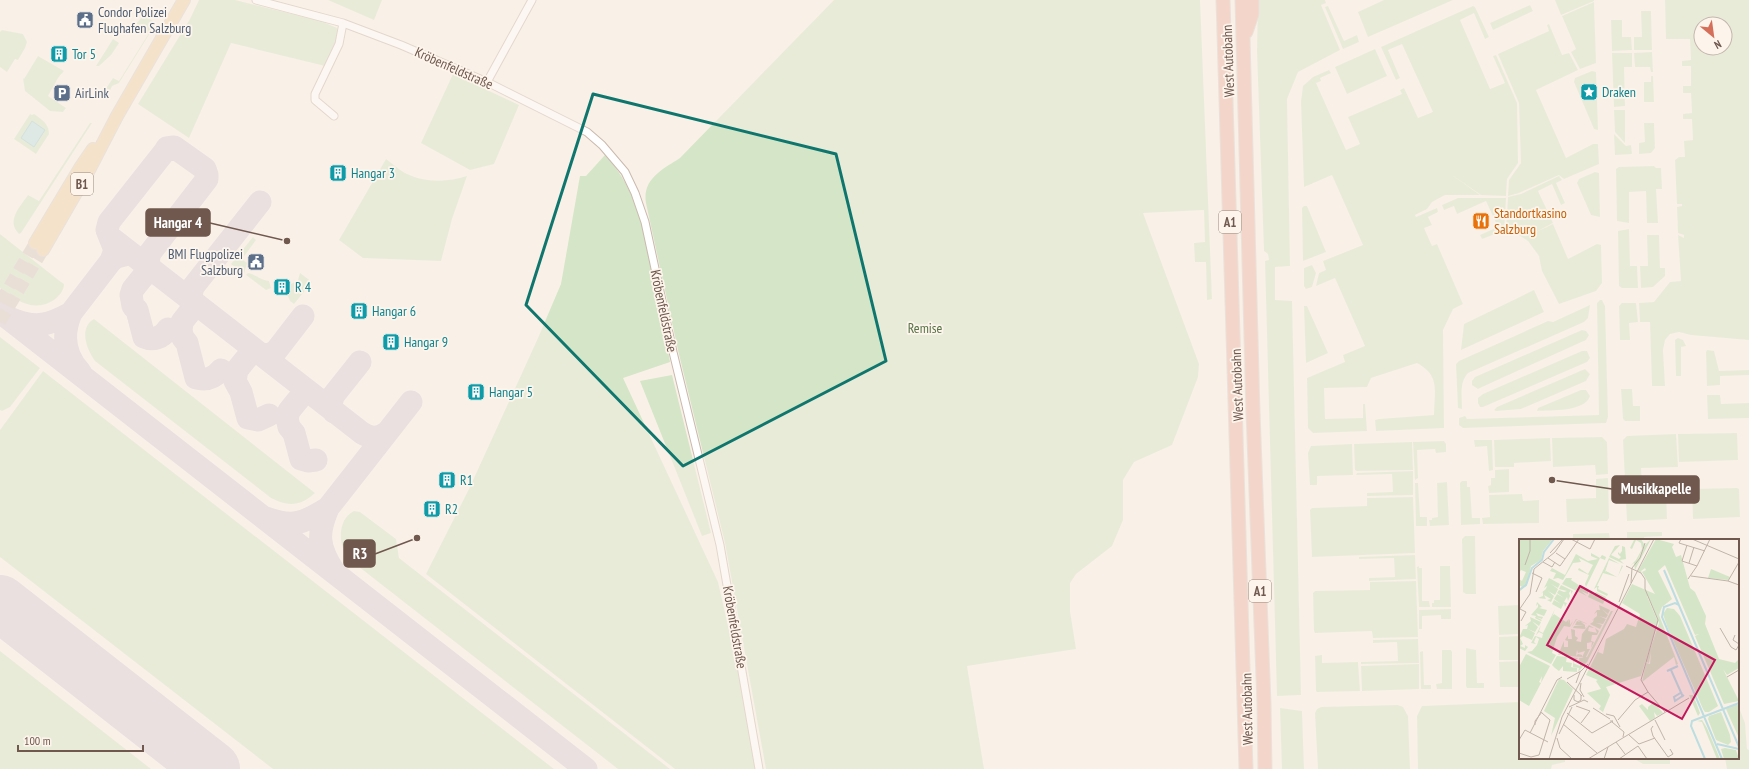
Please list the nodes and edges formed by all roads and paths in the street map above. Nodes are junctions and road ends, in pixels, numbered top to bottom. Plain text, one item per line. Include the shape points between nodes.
1 (184, 0) edge
2 (256, 0) edge
3 (532, 0) edge
4 (1223, 0) edge
5 (1242, 0) edge
6 (1252, 0) edge
7 (343, 23) junction
8 (1243, 40) junction
9 (487, 82) junction
10 (334, 116) dead end
11 (39, 246) tunnel mouth
12 (759, 769) edge
13 (1246, 769) edge
14 (1265, 769) edge

1 - 11 main road, B1 via 88,172
2 - 7 street, Kröbenfeldstraße
3 - 9 street
4 - 13 highway, West Autobahn / A1
5 - 8 highway, West Autobahn / A1
6 - 8 highway via 1252,14
7 - 9 street, Kröbenfeldstraße
7 - 10 street via 339,44 315,94 315,100
8 - 14 highway, West Autobahn / A1
9 - 12 street, Kröbenfeldstraße via 587,132 625,172 635,193 645,222 672,352 720,545

